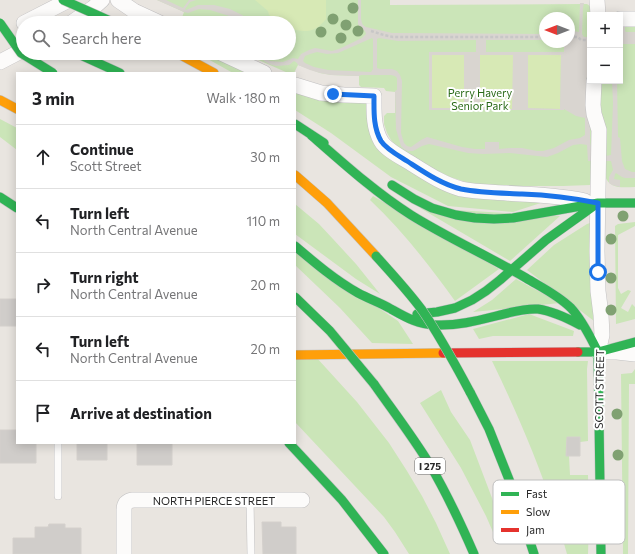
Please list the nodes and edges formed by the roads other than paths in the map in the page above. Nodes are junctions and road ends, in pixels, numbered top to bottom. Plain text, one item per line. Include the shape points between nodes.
1 (63, 0) edge
2 (70, 0) edge
3 (597, 0) edge
4 (122, 3) edge
5 (97, 4) edge
6 (598, 12) edge
7 (39, 16) edge
8 (81, 16) edge
9 (98, 16) edge
10 (147, 16) edge
11 (623, 19) edge
12 (635, 19) edge
13 (0, 23) edge
14 (16, 25) edge
15 (16, 28) edge
16 (0, 35) edge
17 (16, 45) edge
18 (16, 54) edge
19 (33, 60) edge
20 (92, 60) edge
21 (190, 60) edge
22 (236, 60) edge
23 (0, 62) edge
24 (51, 72) edge
25 (118, 72) edge
26 (212, 72) edge
27 (262, 72) edge
28 (594, 84) edge
29 (296, 85) edge
30 (2, 100) edge
31 (16, 108) edge
32 (296, 125) edge
33 (311, 135) junction
34 (363, 168) dead end
35 (296, 176) edge
36 (387, 182) dead end
37 (0, 197) edge
38 (598, 203) junction
39 (635, 203) edge
40 (16, 207) edge
41 (296, 247) edge
42 (512, 270) junction
43 (296, 298) edge
44 (393, 310) junction
45 (585, 327) junction
46 (635, 342) edge
47 (598, 352) junction
48 (635, 354) edge
49 (296, 355) edge
50 (58, 444) edge
51 (290, 444) edge
52 (509, 480) edge
53 (600, 480) edge
54 (58, 496) dead end
55 (250, 500) junction
56 (302, 500) dead end
57 (531, 544) edge
58 (601, 544) edge
59 (383, 553) edge
60 (124, 554) edge
61 (251, 554) edge
62 (474, 554) edge
63 (534, 554) edge
64 (601, 554) edge

1 - 9 main road, bridge
2 - 7 street
3 - 6 street
4 - 5 street via 103,6
4 - 10 street
5 - 8 street
11 - 12 street
13 - 14 main road
13 - 17 main road, bridge
15 - 16 street
18 - 23 street
19 - 24 main road, bridge
20 - 25 main road
21 - 26 main road
22 - 27 street
28 - 38 street, SCOTT STREET via 594,114 599,130
29 - 38 street via 327,94 374,96 375,123 381,142 444,183 474,191 573,198
30 - 31 main road
32 - 33 main road
33 - 34 main road
33 - 42 main road via 349,169 410,214
35 - 52 main road, bridge via 327,203 421,309 470,392
36 - 38 main road via 438,210 478,218 513,218
37 - 40 main road
38 - 39 main road
38 - 42 main road via 544,241
38 - 47 street, SCOTT STREET via 598,291 602,335
41 - 44 main road via 352,289
42 - 44 main road via 481,295 456,307 428,314
42 - 45 main road via 571,307
43 - 62 main road, I 275, bridge via 330,331 374,384 409,432 432,468
44 - 45 main road via 419,322 445,325 471,322 512,312 544,310 559,314
45 - 47 main road
46 - 47 main road
47 - 48 street
47 - 49 main road
47 - 53 main road, SCOTT STREET
50 - 54 lane
51 - 59 main road via 342,500
55 - 56 street, NORTH PIERCE STREET
55 - 60 street, NORTH PIERCE STREET via 127,502 124,506
55 - 61 lane
57 - 63 main road, bridge
58 - 64 main road, SCOTT STREET

